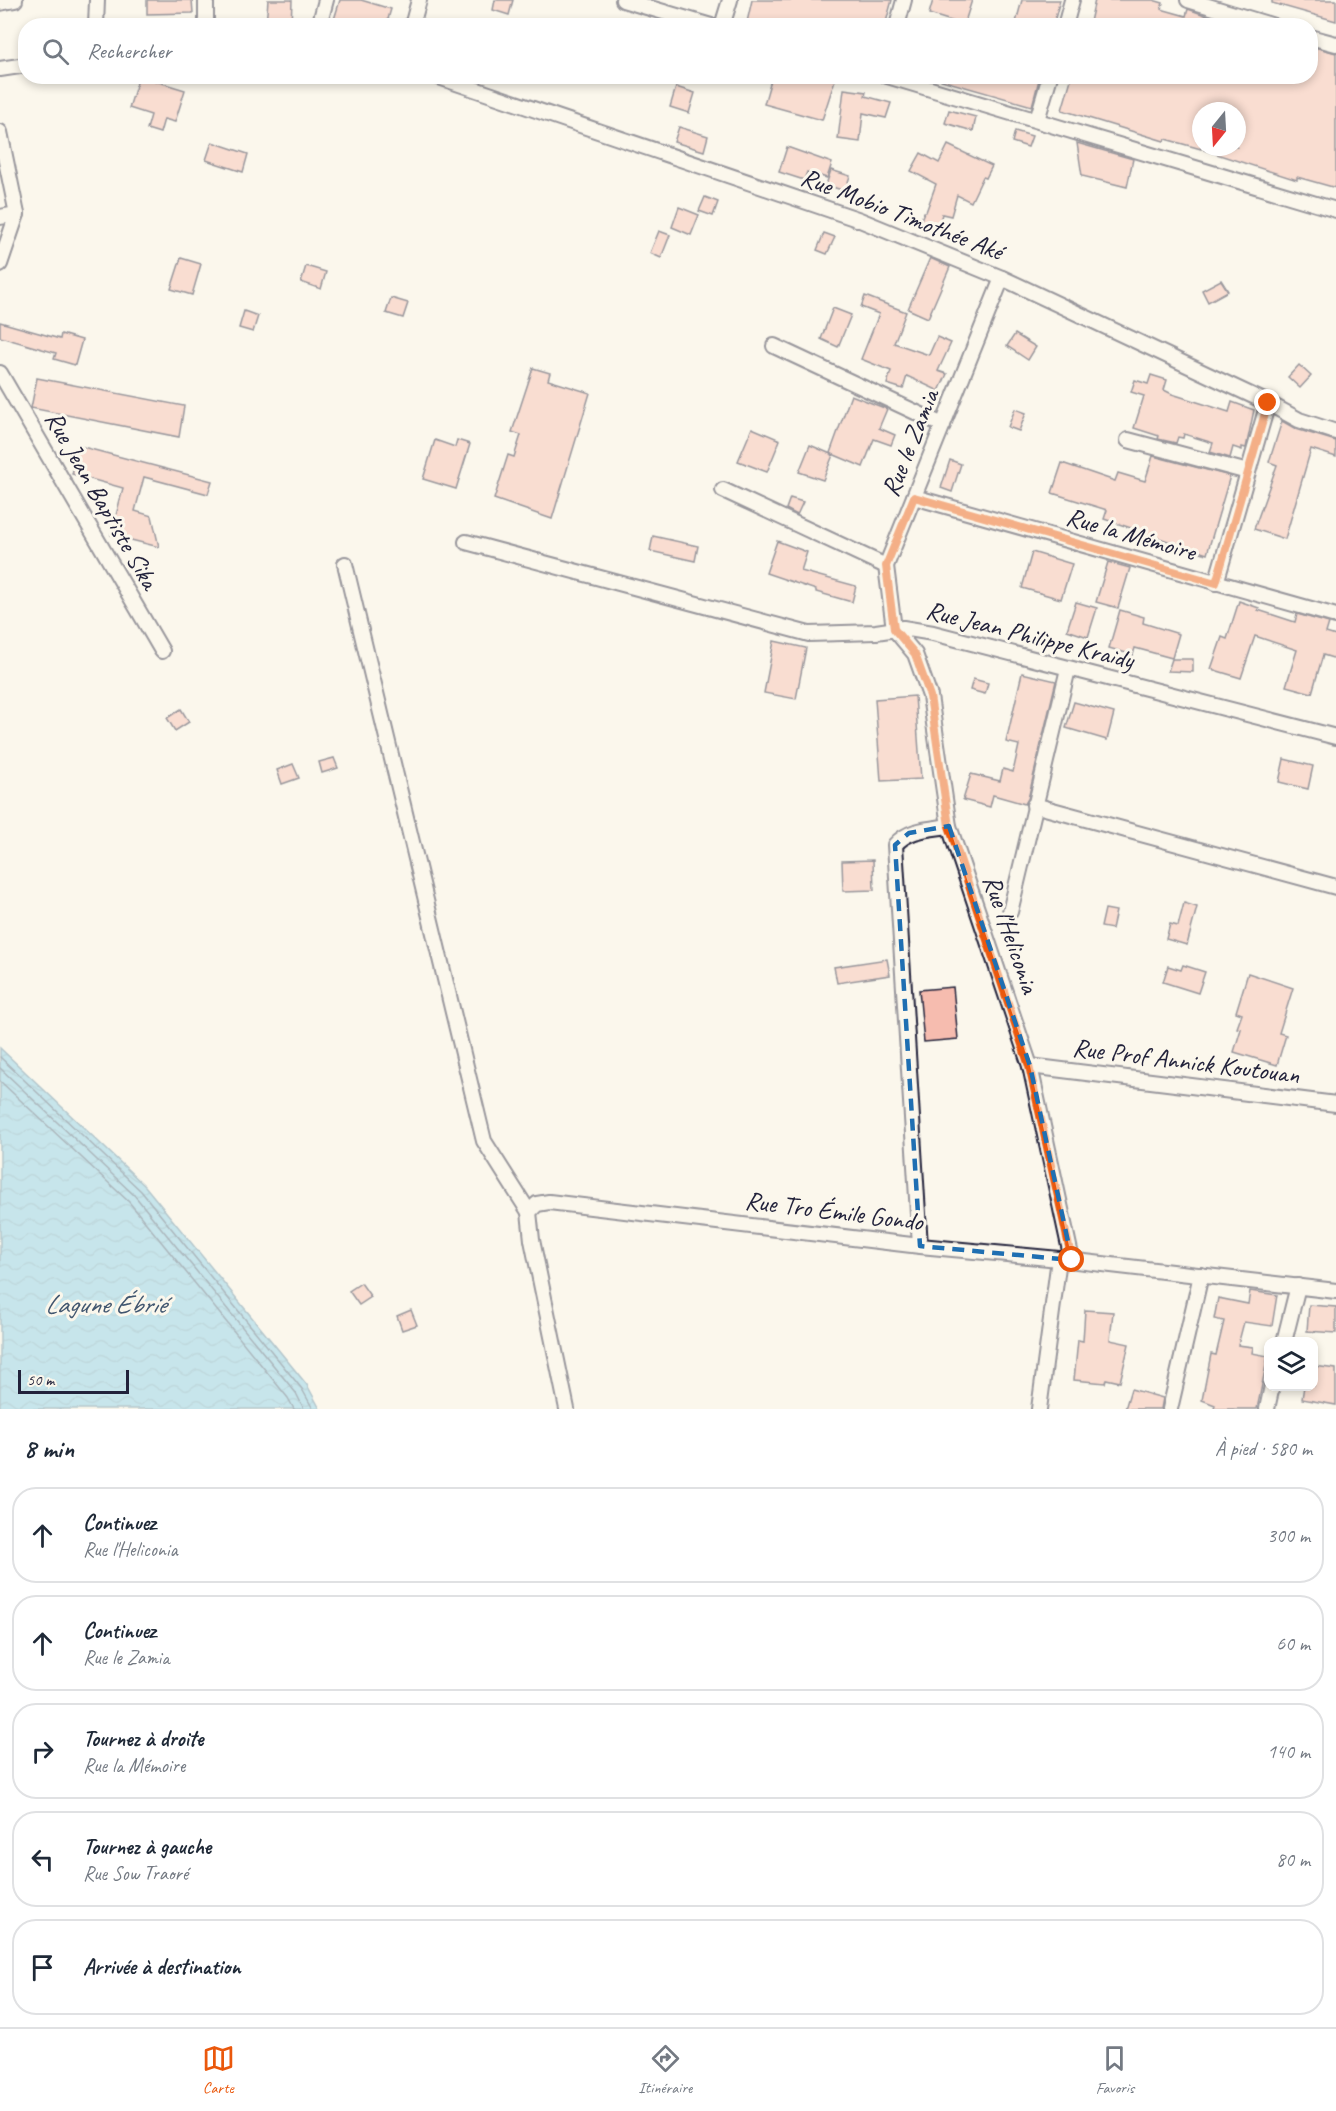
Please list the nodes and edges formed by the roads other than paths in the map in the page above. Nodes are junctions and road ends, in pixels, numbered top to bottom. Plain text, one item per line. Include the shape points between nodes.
1 (15, 0) edge
2 (97, 0) edge
3 (206, 0) edge
4 (326, 0) edge
5 (419, 0) edge
6 (623, 0) edge
7 (730, 0) edge
8 (904, 0) edge
9 (1072, 0) edge
10 (1188, 0) edge
11 (0, 3) edge
12 (96, 18) edge
13 (206, 18) edge
14 (321, 18) edge
15 (414, 18) edge
16 (684, 18) edge
17 (724, 18) edge
18 (899, 18) edge
19 (1067, 18) edge
20 (1248, 18) edge
21 (1318, 39) edge
22 (1336, 44) edge
23 (18, 66) edge
24 (0, 69) edge
25 (460, 84) edge
26 (914, 84) edge
27 (1048, 84) edge
28 (1037, 120) junction
29 (0, 132) edge
30 (1336, 210) edge
31 (17, 214) junction
32 (0, 217) edge
33 (0, 264) edge
34 (1002, 278) junction
35 (774, 346) dead end
36 (0, 373) edge
37 (1268, 403) junction
38 (943, 425) junction
39 (1336, 432) edge
40 (1128, 440) dead end
41 (1248, 472) junction
42 (723, 490) dead end
43 (914, 497) junction
44 (466, 542) dead end
45 (345, 564) dead end
46 (886, 566) junction
47 (1216, 583) junction
48 (1336, 616) edge
49 (894, 629) junction
50 (162, 651) dead end
51 (1068, 669) junction
52 (1336, 737) edge
53 (1034, 805) junction
54 (949, 826) junction
55 (1336, 887) edge
56 (1010, 912) dead end
57 (1029, 1066) junction
58 (1336, 1104) edge
59 (529, 1212) junction
60 (920, 1246) junction
61 (1066, 1259) junction
62 (1201, 1275) junction
63 (1298, 1286) junction
64 (1336, 1291) edge
65 (1285, 1337) edge
66 (1271, 1391) edge
67 (567, 1409) edge
68 (1039, 1409) edge
69 (1170, 1409) edge
70 (1267, 1409) edge

1 - 11 street
2 - 12 street
3 - 13 street
4 - 14 street
5 - 15 street
6 - 16 street
7 - 17 street
8 - 18 street
9 - 19 street
10 - 20 street
21 - 22 street
23 - 24 street
25 - 34 street, Rue Mobio Timothée Aké via 860,220
26 - 28 street
27 - 28 street
28 - 30 street
29 - 31 street
31 - 32 street
31 - 33 street
34 - 37 street, Rue Mobio Timothée Aké
34 - 38 street, Rue le Zamia
35 - 38 street
36 - 50 street, Rue Jean Baptiste Sika
37 - 39 street, Rue Mobio Timothée Aké via 1299,420
37 - 41 street
38 - 43 street, Rue le Zamia
40 - 41 street
41 - 47 street
42 - 46 street
43 - 46 street, Rue le Zamia
43 - 47 street, Rue la Mémoire
44 - 49 street, Rue Jean Philippe Kraidy via 809,634
45 - 59 street via 484,1141
46 - 49 street, Rue le Zamia
47 - 48 street, Rue la Mémoire
49 - 51 street, Rue Jean Philippe Kraidy via 933,633
49 - 54 street, Rue l'Heliconia via 915,654 930,696
51 - 52 street, Rue Jean Philippe Kraidy
51 - 53 street, Rue l'Heliconia
53 - 55 street
53 - 56 street, Rue l'Heliconia
54 - 57 street, Rue l'Heliconia
54 - 60 street via 909,833 895,845
57 - 58 street, Rue Prof Annick Koutouan
57 - 61 street, Rue l'Heliconia
59 - 60 street, Rue Tro Émile Gondo via 537,1204 549,1202
59 - 67 street
60 - 61 street, Rue Tro Émile Gondo
61 - 62 street, Rue Tro Émile Gondo
61 - 68 street
62 - 63 street, Rue Tro Émile Gondo
62 - 69 street
63 - 64 street, Rue Tro Émile Gondo
63 - 65 street
66 - 70 street

